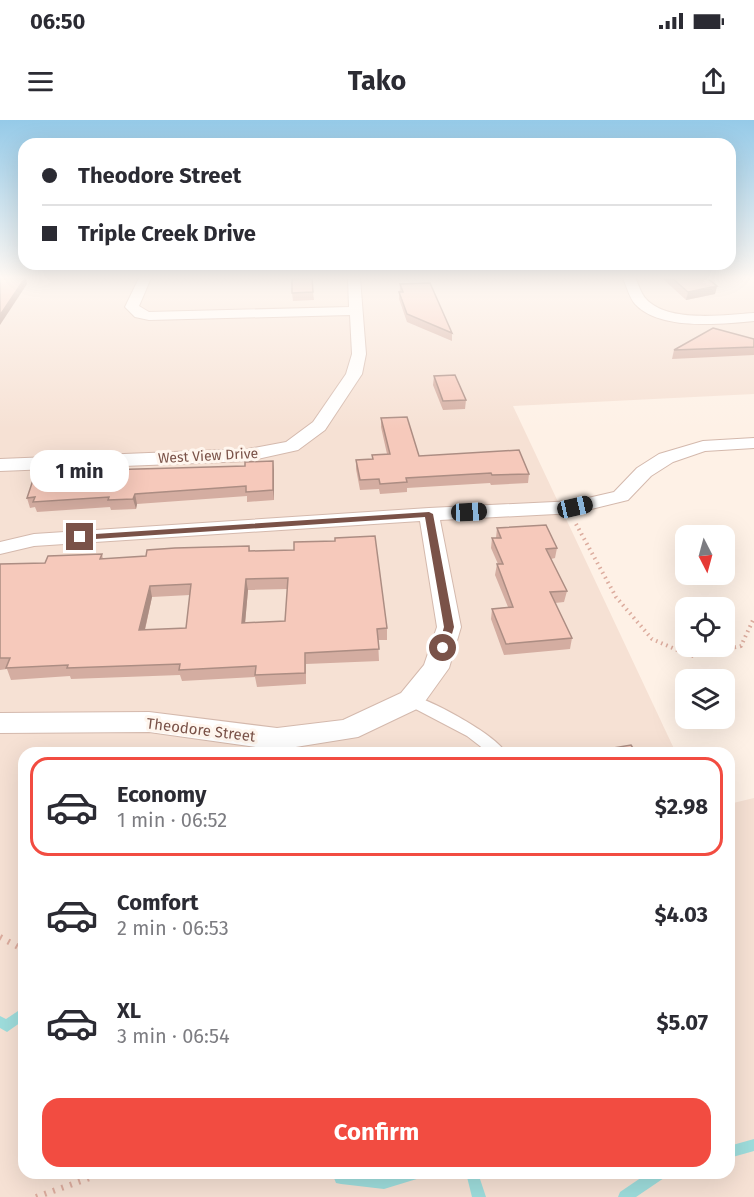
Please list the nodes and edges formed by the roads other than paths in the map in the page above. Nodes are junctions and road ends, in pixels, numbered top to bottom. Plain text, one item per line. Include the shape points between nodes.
1 (357, 328) edge
2 (754, 444) edge
3 (0, 465) edge
4 (429, 514) junction
5 (0, 548) edge
6 (411, 700) junction
7 (0, 723) edge
8 (494, 747) edge

1 - 3 street, West View Drive via 359,354 354,374 319,426 292,446 248,455
2 - 4 street via 703,446 666,458 644,472 621,496 567,507
4 - 5 street via 34,540
4 - 6 street, Theodore Street via 449,627 436,668
6 - 7 street, Theodore Street via 348,730 277,739 149,722
6 - 8 lane

